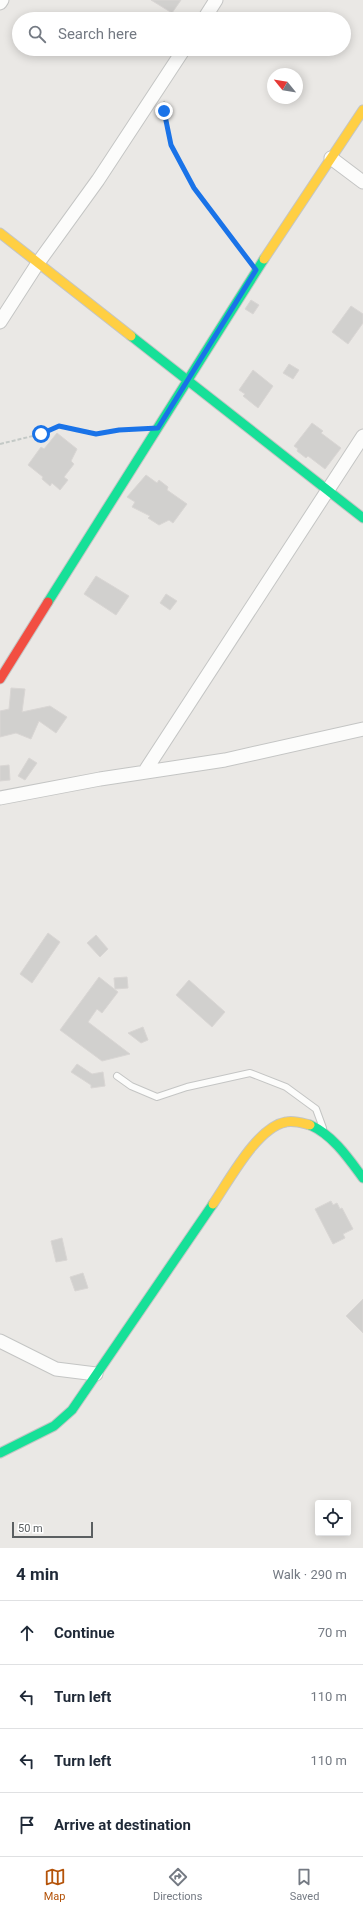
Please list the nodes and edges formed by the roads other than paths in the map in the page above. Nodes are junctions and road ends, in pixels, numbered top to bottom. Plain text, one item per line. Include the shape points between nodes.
1 (2, 0) edge
2 (216, 0) edge
3 (0, 3) edge
4 (208, 12) edge
5 (179, 56) edge
6 (363, 110) edge
7 (331, 158) junction
8 (363, 182) edge
9 (0, 233) edge
10 (38, 263) junction
11 (0, 322) edge
12 (186, 381) junction
13 (363, 436) edge
14 (328, 489) junction
15 (363, 518) edge
16 (0, 679) edge
17 (363, 729) edge
18 (145, 771) junction
19 (0, 798) edge
20 (117, 1076) dead end
21 (325, 1135) junction
22 (363, 1178) edge
23 (0, 1341) edge
24 (96, 1374) junction
25 (0, 1453) edge

1 - 3 street
2 - 4 street
5 - 10 street via 98,180
6 - 7 street
7 - 8 street
7 - 12 street
9 - 10 street
10 - 11 street
10 - 12 street
12 - 14 street
12 - 16 street
13 - 14 street
14 - 15 street
14 - 18 street
17 - 18 street via 225,760
18 - 19 street
20 - 21 lane via 131,1086 157,1097 187,1087 250,1073 286,1087 316,1109
21 - 22 street via 344,1152
21 - 24 street via 307,1124 291,1120 271,1127 245,1157
23 - 24 street via 56,1369
24 - 25 street via 72,1410 54,1426

